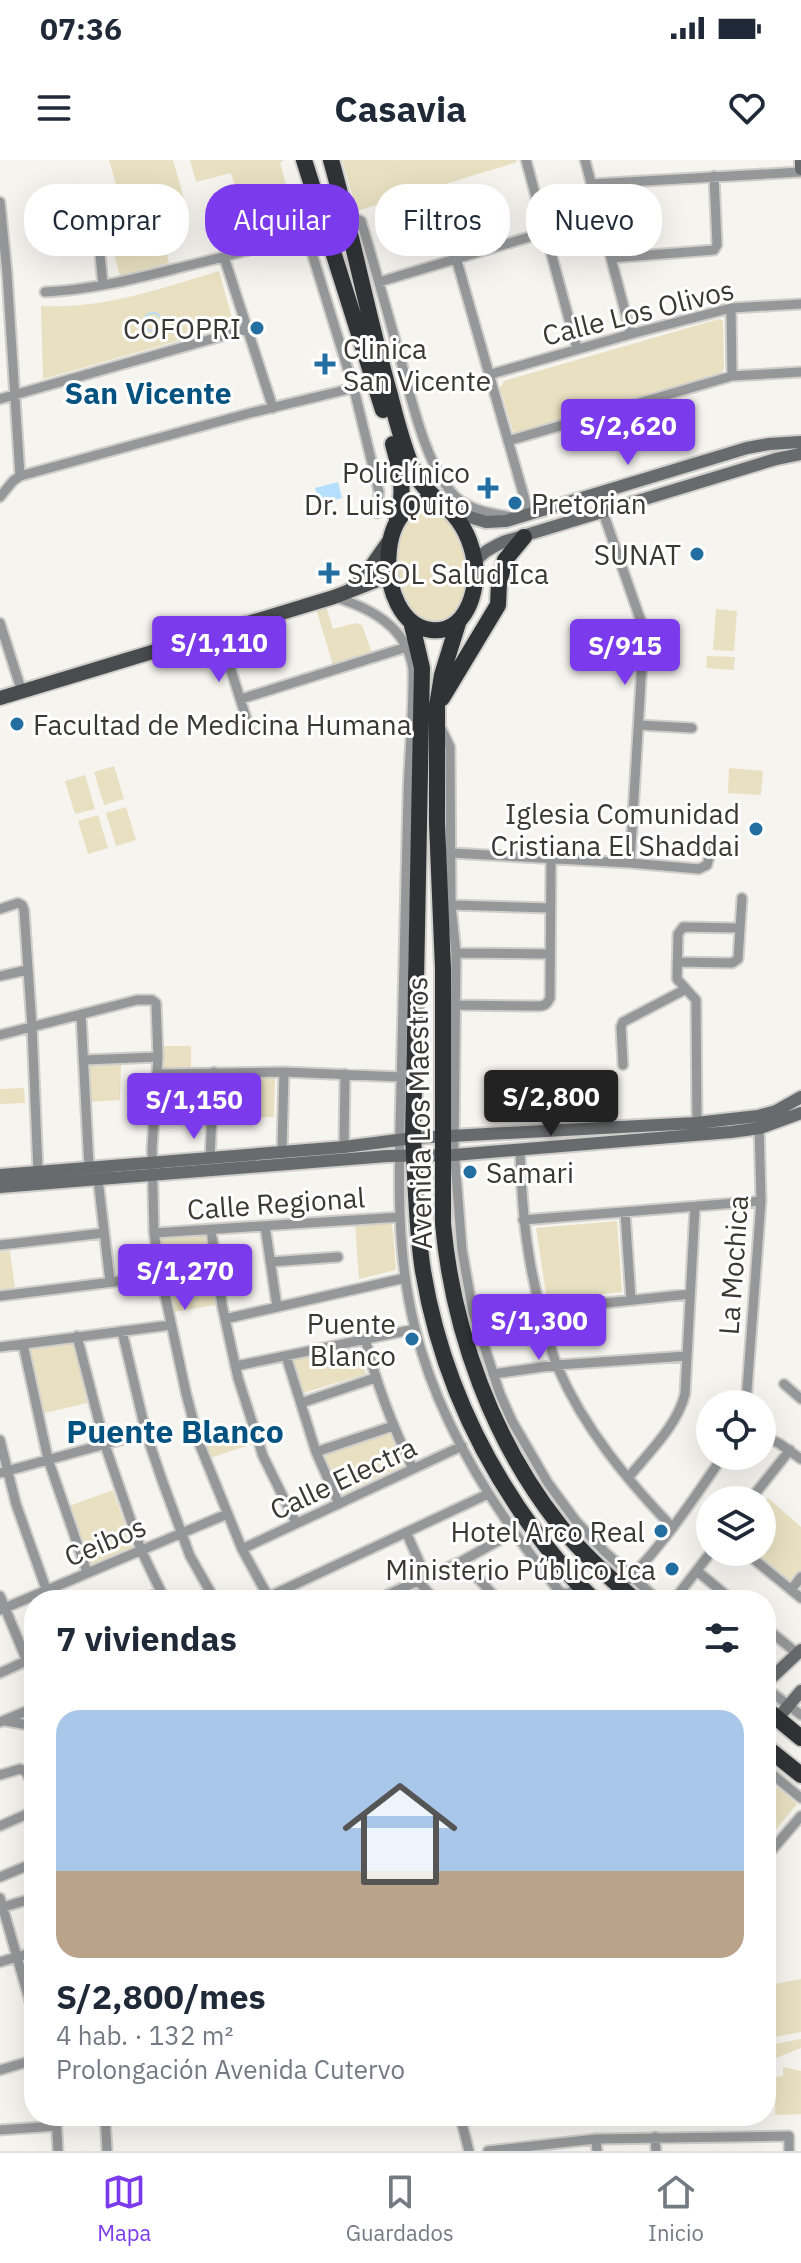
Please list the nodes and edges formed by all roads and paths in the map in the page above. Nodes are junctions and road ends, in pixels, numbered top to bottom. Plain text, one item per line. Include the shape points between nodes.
1 (304, 160) edge
2 (331, 160) edge
3 (585, 160) edge
4 (801, 160) edge
5 (529, 161) edge
6 (801, 171) edge
7 (714, 176) junction
8 (311, 184) edge
9 (338, 184) edge
10 (535, 184) edge
11 (592, 184) joint
12 (0, 202) edge
13 (359, 220) edge
14 (526, 238) edge
15 (100, 256) edge
16 (228, 256) edge
17 (313, 256) edge
18 (334, 256) edge
19 (356, 256) edge
20 (552, 256) edge
21 (224, 257) junction
22 (456, 258) junction
23 (611, 258) joint
24 (379, 282) junction
25 (103, 285) junction
26 (45, 292) dead end
27 (801, 304) edge
28 (731, 308) junction
29 (247, 329) junction
30 (631, 334) junction
31 (577, 349) junction
32 (801, 372) edge
33 (488, 375) junction
34 (732, 376) junction
35 (374, 383) junction
36 (354, 389) junction
37 (16, 395) junction
38 (0, 399) edge
39 (273, 408) junction
40 (508, 441) junction
41 (801, 442) edge
42 (801, 454) edge
43 (20, 476) junction
44 (597, 495) junction
45 (0, 497) edge
46 (446, 507) junction
47 (603, 512) junction
48 (377, 513) dead end
49 (523, 516) junction
50 (392, 534) junction
51 (524, 537) junction
52 (475, 563) junction
53 (388, 576) junction
54 (340, 594) junction
55 (459, 620) junction
56 (411, 621) junction
57 (0, 623) edge
58 (219, 632) junction
59 (407, 647) junction
60 (4, 650) edge
61 (22, 692) junction
62 (0, 698) edge
63 (241, 699) junction
64 (417, 714) junction
65 (437, 719) junction
66 (639, 725) junction
67 (249, 727) dead end
68 (692, 728) dead end
69 (438, 839) junction
70 (713, 843) dead end
71 (452, 853) junction
72 (551, 858) junction
73 (630, 863) junction
74 (742, 898) dead end
75 (451, 905) junction
76 (550, 908) junction
77 (0, 909) edge
78 (406, 910) junction
79 (740, 928) junction
80 (417, 930) junction
81 (456, 953) junction
82 (550, 954) junction
83 (677, 962) junction
84 (27, 970) junction
85 (0, 976) edge
86 (686, 989) junction
87 (456, 1005) junction
88 (81, 1014) junction
89 (32, 1027) junction
90 (0, 1035) edge
91 (158, 1057) junction
92 (84, 1060) junction
93 (623, 1065) dead end
94 (214, 1072) junction
95 (284, 1072) junction
96 (157, 1074) junction
97 (345, 1074) junction
98 (402, 1077) junction
99 (801, 1097) edge
100 (801, 1113) edge
101 (759, 1122) junction
102 (697, 1129) junction
103 (526, 1133) junction
104 (404, 1137) junction
105 (448, 1137) junction
106 (344, 1147) junction
107 (525, 1150) junction
108 (282, 1151) junction
109 (448, 1155) junction
110 (407, 1156) junction
111 (210, 1157) junction
112 (89, 1167) junction
113 (153, 1168) junction
114 (38, 1171) junction
115 (0, 1175) edge
116 (98, 1179) junction
117 (0, 1187) edge
118 (761, 1201) junction
119 (695, 1207) junction
120 (625, 1212) junction
121 (400, 1217) junction
122 (523, 1220) junction
123 (265, 1226) junction
124 (211, 1230) junction
125 (104, 1233) junction
126 (154, 1233) junction
127 (0, 1245) edge
128 (338, 1257) dead end
129 (270, 1262) junction
130 (161, 1276) junction
131 (405, 1278) junction
132 (110, 1282) junction
133 (690, 1294) junction
134 (0, 1296) edge
135 (631, 1300) junction
136 (277, 1307) junction
137 (540, 1310) junction
138 (225, 1319) junction
139 (171, 1325) junction
140 (415, 1329) junction
141 (122, 1331) junction
142 (77, 1336) junction
143 (365, 1338) junction
144 (23, 1344) junction
145 (0, 1347) edge
146 (286, 1356) junction
147 (687, 1356) junction
148 (557, 1365) junction
149 (236, 1366) junction
150 (493, 1374) junction
151 (375, 1378) junction
152 (784, 1384) dead end
153 (747, 1390) edge
154 (801, 1399) edge
155 (301, 1403) junction
156 (393, 1426) junction
157 (146, 1433) junction
158 (0, 1440) edge
159 (776, 1442) edge
160 (105, 1445) junction
161 (462, 1446) junction
162 (790, 1450) junction
163 (316, 1452) junction
164 (48, 1459) junction
165 (801, 1459) edge
166 (413, 1469) junction
167 (713, 1470) edge
168 (4, 1472) edge
169 (628, 1478) junction
170 (761, 1486) edge
171 (488, 1494) junction
172 (339, 1504) junction
173 (227, 1514) junction
174 (296, 1523) junction
175 (672, 1527) junction
176 (406, 1532) junction
177 (514, 1532) junction
178 (181, 1533) junction
179 (242, 1549) junction
180 (141, 1550) junction
181 (462, 1561) junction
182 (701, 1566) edge
183 (762, 1566) edge
184 (697, 1571) junction
185 (87, 1572) junction
186 (801, 1577) edge
187 (422, 1579) junction
188 (626, 1583) junction
189 (579, 1586) junction
190 (45, 1589) joint
191 (160, 1590) edge
192 (209, 1590) edge
193 (265, 1590) edge
194 (286, 1590) edge
195 (398, 1590) edge
196 (429, 1590) edge
197 (489, 1590) edge
198 (558, 1590) edge
199 (574, 1590) edge
200 (583, 1590) edge
201 (618, 1590) edge
202 (630, 1590) edge
203 (639, 1590) edge
204 (682, 1590) edge
205 (720, 1590) edge
206 (791, 1590) junction
207 (0, 1596) edge
208 (801, 1598) edge
209 (24, 1599) edge
210 (2, 1609) edge
211 (776, 1635) edge
212 (799, 1652) edge
213 (24, 1657) edge
214 (24, 1662) edge
215 (0, 1673) edge
216 (776, 1675) edge
217 (801, 1691) edge
218 (778, 1710) edge
219 (24, 1712) edge
220 (801, 1715) edge
221 (1, 1721) edge
222 (24, 1723) edge
223 (801, 1738) edge
224 (776, 1755) edge
225 (24, 1771) edge
226 (0, 1775) edge
227 (801, 1775) edge
228 (776, 1777) edge
229 (801, 1798) edge
230 (24, 1815) edge
231 (801, 1816) edge
232 (0, 1826) edge
233 (776, 1845) edge
234 (24, 1867) edge
235 (0, 1877) edge
236 (24, 1900) edge
237 (1, 1905) edge
238 (24, 1955) edge
239 (16, 1957) junction
240 (0, 1962) edge
241 (24, 1982) edge
242 (24, 2063) edge
243 (0, 2070) edge
244 (25, 2126) edge
245 (56, 2126) edge
246 (106, 2126) edge
247 (463, 2126) edge
248 (0, 2130) edge
249 (655, 2137) junction
250 (596, 2139) junction
251 (545, 2148) edge
252 (58, 2151) edge
253 (107, 2151) edge
254 (469, 2151) edge
255 (488, 2151) edge
256 (597, 2151) edge
257 (656, 2151) edge
258 (789, 2151) edge

1 - 8 highway
2 - 9 highway
3 - 11 street
4 - 6 street
5 - 10 street
6 - 7 street
7 - 11 street
7 - 23 street via 714,250
12 - 37 street
13 - 24 street
14 - 22 street
15 - 25 street
16 - 21 street
17 - 36 street
18 - 35 highway
19 - 46 highway via 405,451 427,492
20 - 31 street
21 - 25 street
21 - 29 street
22 - 24 street
22 - 33 street
23 - 30 street
24 - 49 street via 411,396 446,486 462,502 483,511
25 - 26 street
27 - 28 street, Calle Los Olivos
28 - 30 street, Calle Los Olivos
28 - 34 street
29 - 37 street
29 - 39 street
30 - 31 street, Calle Los Olivos
31 - 33 street, Calle Los Olivos
32 - 34 street
33 - 40 street
34 - 40 street
35 - 36 street
35 - 50 highway via 401,475 402,502
36 - 39 street
36 - 48 street via 379,492
37 - 38 street
37 - 43 street
39 - 43 street
40 - 49 street
41 - 44 street via 747,448
42 - 47 street
43 - 45 street
44 - 47 street
44 - 49 street
46 - 49 street via 486,522
46 - 50 highway via 428,502 411,507
46 - 52 highway via 464,529
47 - 51 street
47 - 66 street via 644,630
50 - 53 highway
50 - 54 main road via 363,578
51 - 52 street via 487,550
51 - 65 highway via 505,560 498,605 444,694
52 - 55 highway via 473,593
53 - 54 main road
53 - 56 highway
54 - 58 main road
54 - 59 street via 377,614
55 - 56 highway via 437,630
55 - 65 highway, Avenida Los Maestros via 440,684
56 - 64 highway, Avenida Los Maestros via 422,668
57 - 60 street
58 - 61 main road
58 - 63 street
59 - 63 street
59 - 64 street
60 - 61 street
61 - 62 main road
63 - 67 street
64 - 78 street
64 - 80 highway, Avenida Los Maestros
65 - 69 highway, Avenida Los Maestros
65 - 71 street via 450,747
66 - 68 street
66 - 73 street
69 - 71 street
69 - 105 highway, Avenida Los Maestros
70 - 73 street via 704,868
71 - 72 street
71 - 75 street
72 - 73 street
72 - 76 street
74 - 79 street
75 - 76 street
75 - 81 street
76 - 82 street
77 - 84 street via 18,903 24,908
78 - 80 highway
78 - 98 street
79 - 83 street via 738,959 732,963
79 - 83 street via 683,927
80 - 104 highway, Avenida Los Maestros
81 - 82 street
81 - 87 street
82 - 87 street via 550,998 544,1006
83 - 86 street via 677,979
84 - 85 street
84 - 89 street
86 - 93 street via 623,1022
86 - 102 street via 696,1000
87 - 105 street
88 - 89 street
88 - 91 street via 146,999 156,1003
88 - 92 street
89 - 90 street
89 - 114 street
91 - 92 street
91 - 96 street
92 - 112 street
94 - 95 street
94 - 96 street
94 - 111 street
95 - 97 street
95 - 108 street
96 - 113 street
97 - 98 street
97 - 106 street
98 - 104 street
99 - 101 street
100 - 101 street
101 - 102 street
101 - 118 street, La Mochica
102 - 103 street
102 - 107 street
103 - 105 street
103 - 107 street via 533,1140
104 - 105 street
104 - 106 street
104 - 110 highway, Avenida Los Maestros
105 - 109 highway, Avenida Los Maestros
106 - 108 street
107 - 109 street
107 - 122 street
108 - 111 street
109 - 110 street
109 - 150 street via 473,1312
109 - 188 highway, Avenida Los Maestros via 443,1224 447,1263 488,1402 536,1493 563,1529
110 - 113 street
110 - 121 street
110 - 189 highway, Avenida Los Maestros via 424,1274 450,1376 493,1469
111 - 113 street
112 - 113 street
112 - 114 street
113 - 116 street
113 - 126 street
114 - 115 street
116 - 117 street
116 - 125 street
118 - 119 street
118 - 153 street, La Mochica
119 - 120 street
119 - 133 street
120 - 122 street
120 - 135 street
121 - 123 street, Calle Regional
121 - 131 street
122 - 137 street
123 - 124 street, Calle Regional
123 - 129 street
124 - 126 street, Calle Regional
124 - 138 street
125 - 127 street
125 - 132 street
126 - 130 street
128 - 129 street
129 - 136 street
130 - 132 street
130 - 139 street
131 - 136 street
131 - 140 street
132 - 134 street
133 - 135 street
133 - 147 street
135 - 137 street
136 - 138 street
137 - 148 street
138 - 149 street
139 - 141 street
139 - 173 street via 199,1443
140 - 143 street
140 - 161 street via 434,1388
141 - 142 street
141 - 157 street
142 - 144 street
142 - 160 street
143 - 146 street
143 - 151 street
144 - 145 street
144 - 164 street
146 - 149 street
146 - 155 street
147 - 148 street
147 - 169 street via 680,1408
148 - 150 street
148 - 169 street via 596,1437
149 - 174 street via 263,1456
150 - 188 street via 512,1421 558,1498
151 - 155 street
151 - 156 street
152 - 154 street
155 - 163 street
156 - 163 street
156 - 166 street
157 - 160 street
157 - 178 street
158 - 168 street
159 - 162 street
160 - 164 street
160 - 180 street
161 - 166 street, Calle Electra
161 - 171 street
162 - 165 street
162 - 170 street
163 - 172 street
164 - 168 street
164 - 185 street
166 - 172 street, Calle Electra
167 - 175 street
168 - 190 street
169 - 175 street
171 - 176 street
171 - 177 street
172 - 174 street, Calle Electra
173 - 178 street, Ceibos
173 - 179 street
174 - 179 street, Calle Electra
175 - 188 street
176 - 187 street
176 - 194 street
177 - 181 street
177 - 198 street
178 - 180 street, Ceibos
178 - 192 street
179 - 193 street
180 - 185 street, Ceibos
180 - 191 street
181 - 187 street
181 - 197 street
182 - 184 street
183 - 206 street
184 - 204 street
184 - 205 street
185 - 190 street, Ceibos
186 - 206 street
187 - 195 street
187 - 196 street
188 - 201 street
188 - 202 highway, Avenida Los Maestros
188 - 203 street
189 - 199 street
189 - 200 highway, Avenida Los Maestros
206 - 208 street
207 - 210 street
209 - 210 street, Ceibos
210 - 213 street
211 - 212 street
212 - 216 street
214 - 215 street
217 - 218 street
218 - 220 street
218 - 223 highway
219 - 221 street
221 - 222 street
224 - 227 highway
225 - 226 street
228 - 229 street
230 - 232 street
231 - 233 street
234 - 235 street
236 - 237 street
237 - 239 street
238 - 239 street
239 - 240 street
239 - 241 street
242 - 243 street
244 - 248 street
245 - 252 street
246 - 253 street
247 - 254 street
249 - 250 street
249 - 257 street
249 - 258 street via 789,2136
250 - 251 street
250 - 256 street
251 - 255 street

